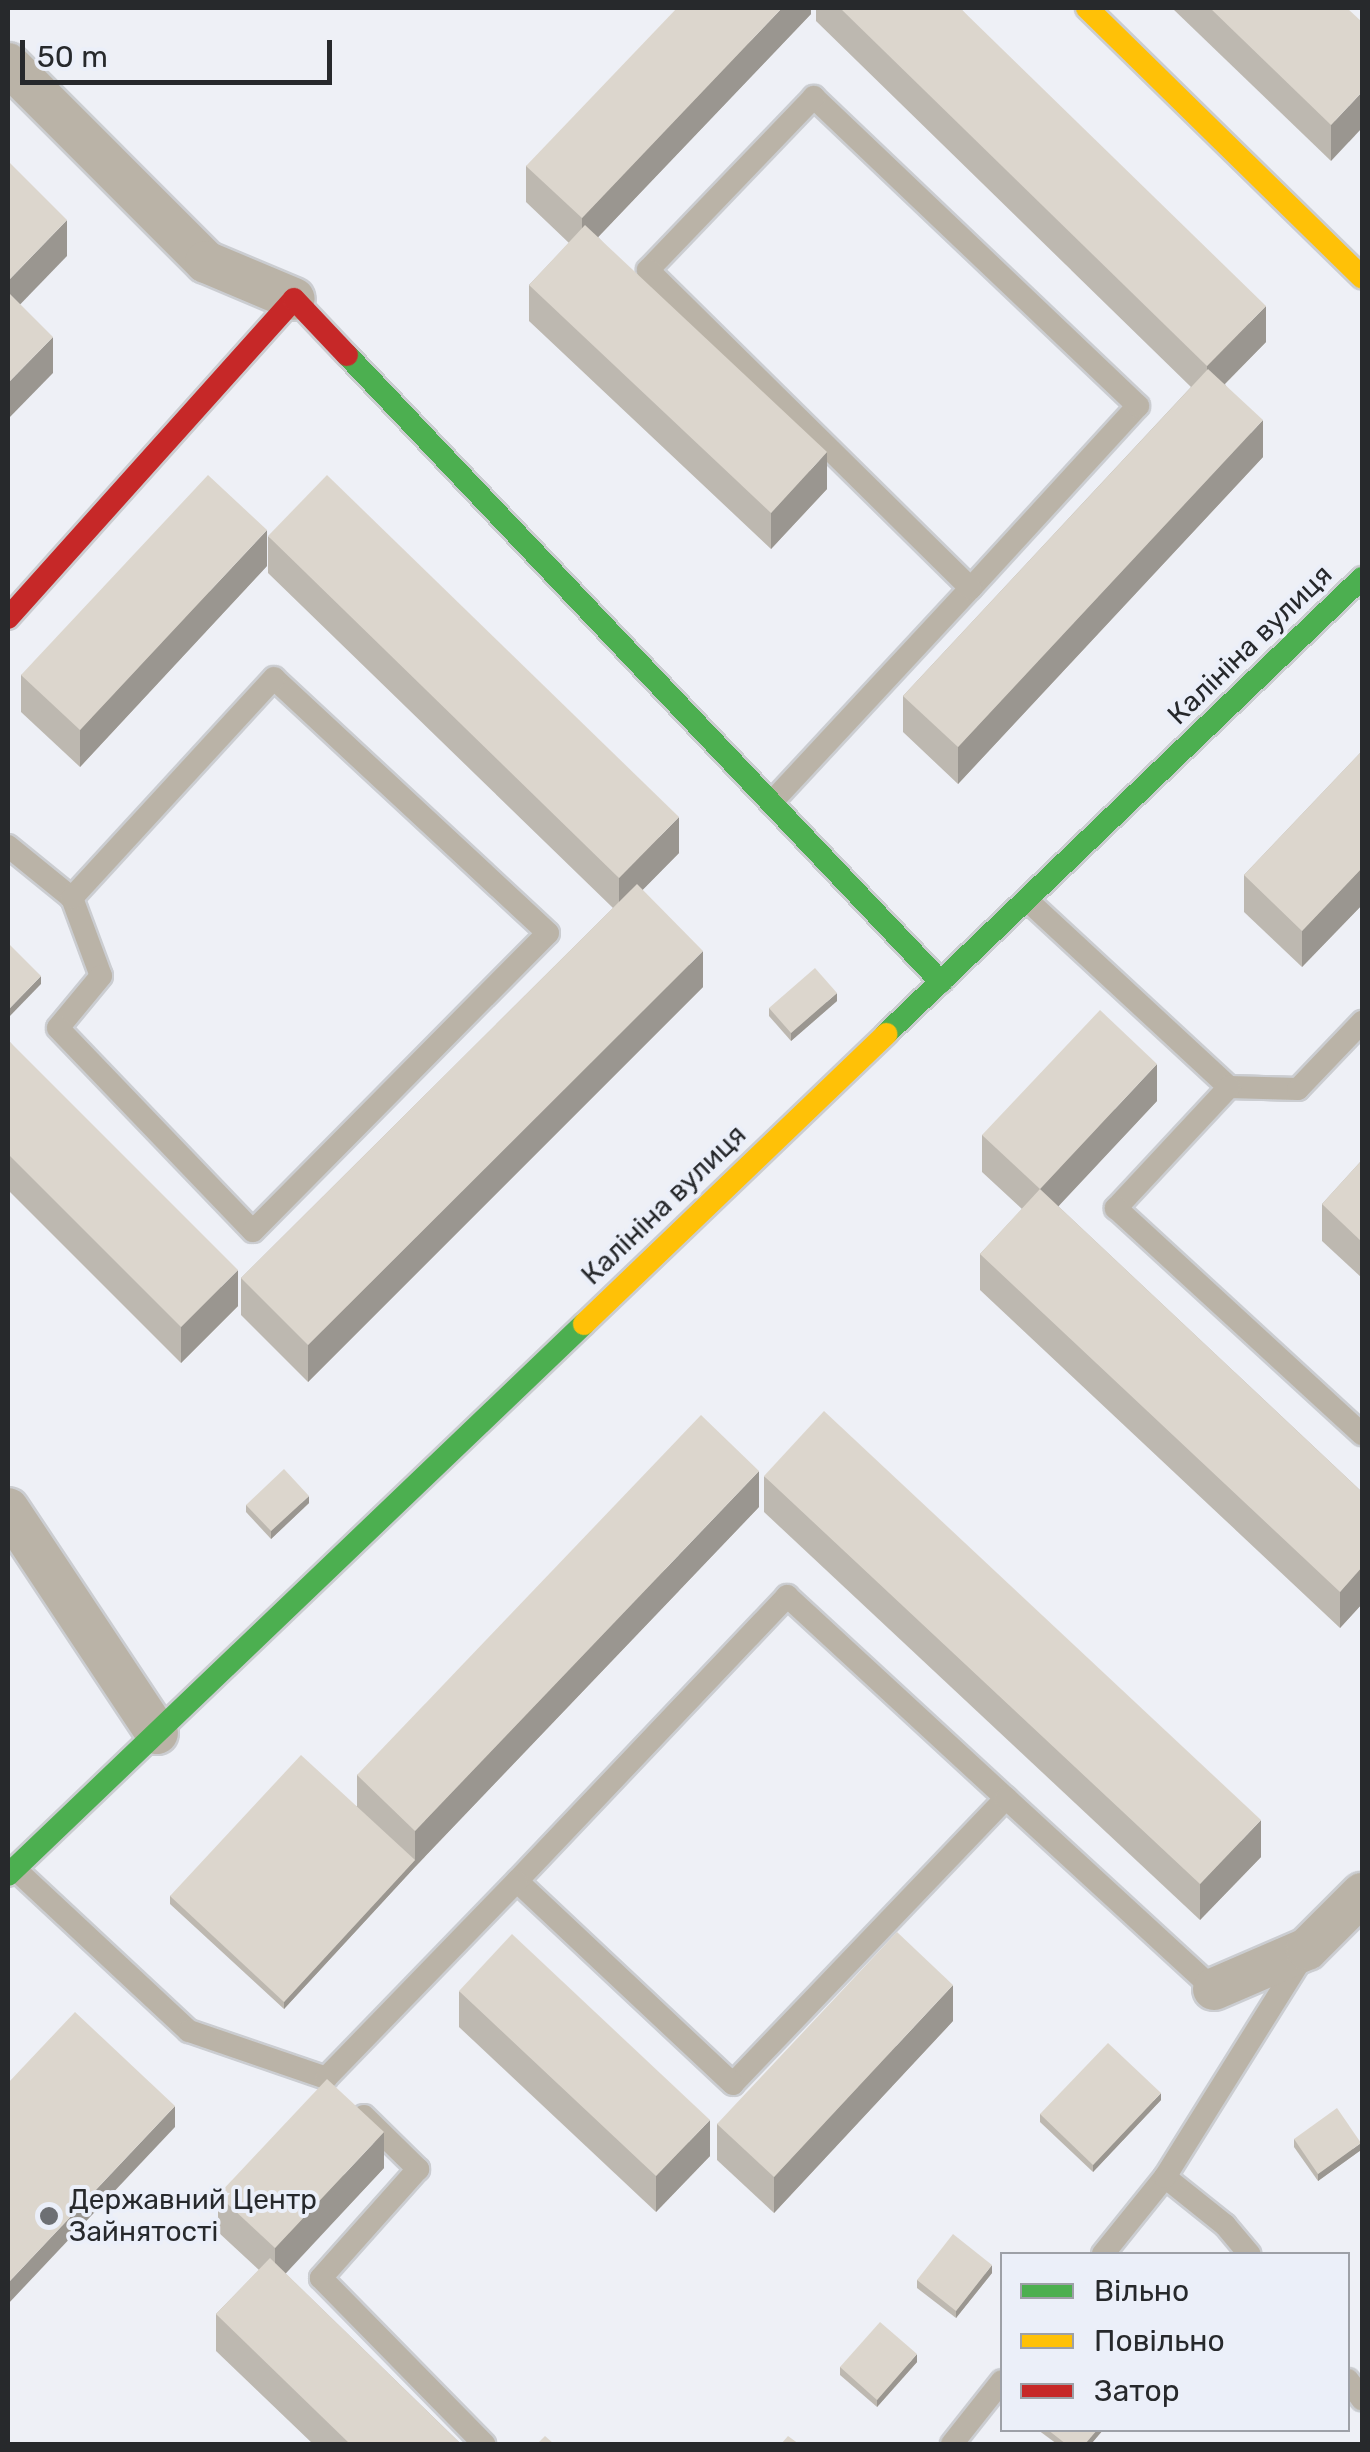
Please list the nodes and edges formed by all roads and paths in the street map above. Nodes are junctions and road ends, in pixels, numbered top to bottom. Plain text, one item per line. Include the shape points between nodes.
1 (1086, 8) edge
2 (8, 64) edge
3 (1362, 278) edge
4 (294, 298) junction
5 (1362, 578) edge
6 (971, 588) junction
7 (8, 618) edge
8 (771, 803) junction
9 (8, 846) edge
10 (72, 898) junction
11 (1027, 900) junction
12 (941, 982) junction
13 (1362, 1022) edge
14 (1229, 1086) junction
15 (1362, 1434) edge
16 (8, 1509) edge
17 (157, 1733) junction
18 (1006, 1798) junction
19 (11, 1872) edge
20 (518, 1880) junction
21 (1362, 1894) edge
22 (1308, 1949) junction
23 (1214, 1989) joint
24 (339, 2091) junction
25 (1164, 2177) junction
26 (1105, 2252) edge
27 (1247, 2252) edge
28 (1000, 2383) edge
29 (484, 2444) edge
30 (952, 2444) edge

1 - 3 street via 1345,248
2 - 4 street via 206,262
4 - 7 street
4 - 8 street
5 - 11 street, Калініна вулиця
6 - 6 lane via 1138,406 814,96 648,270
6 - 8 lane
8 - 12 street
9 - 10 lane
10 - 10 lane via 274,678 548,933 254,1230 58,1028 101,976
11 - 12 street, Калініна вулиця
11 - 14 lane
12 - 17 street, Калініна вулиця
13 - 14 lane via 1298,1090
14 - 15 lane via 1116,1208
16 - 17 street
17 - 19 street, Калініна вулиця
18 - 20 lane via 787,1596
18 - 20 lane via 733,2084
18 - 23 lane
19 - 24 lane via 190,2032
20 - 24 lane
21 - 22 street
22 - 23 street
22 - 25 lane
24 - 29 lane via 418,2169 321,2278
25 - 26 lane
25 - 27 lane via 1226,2225
28 - 30 lane

